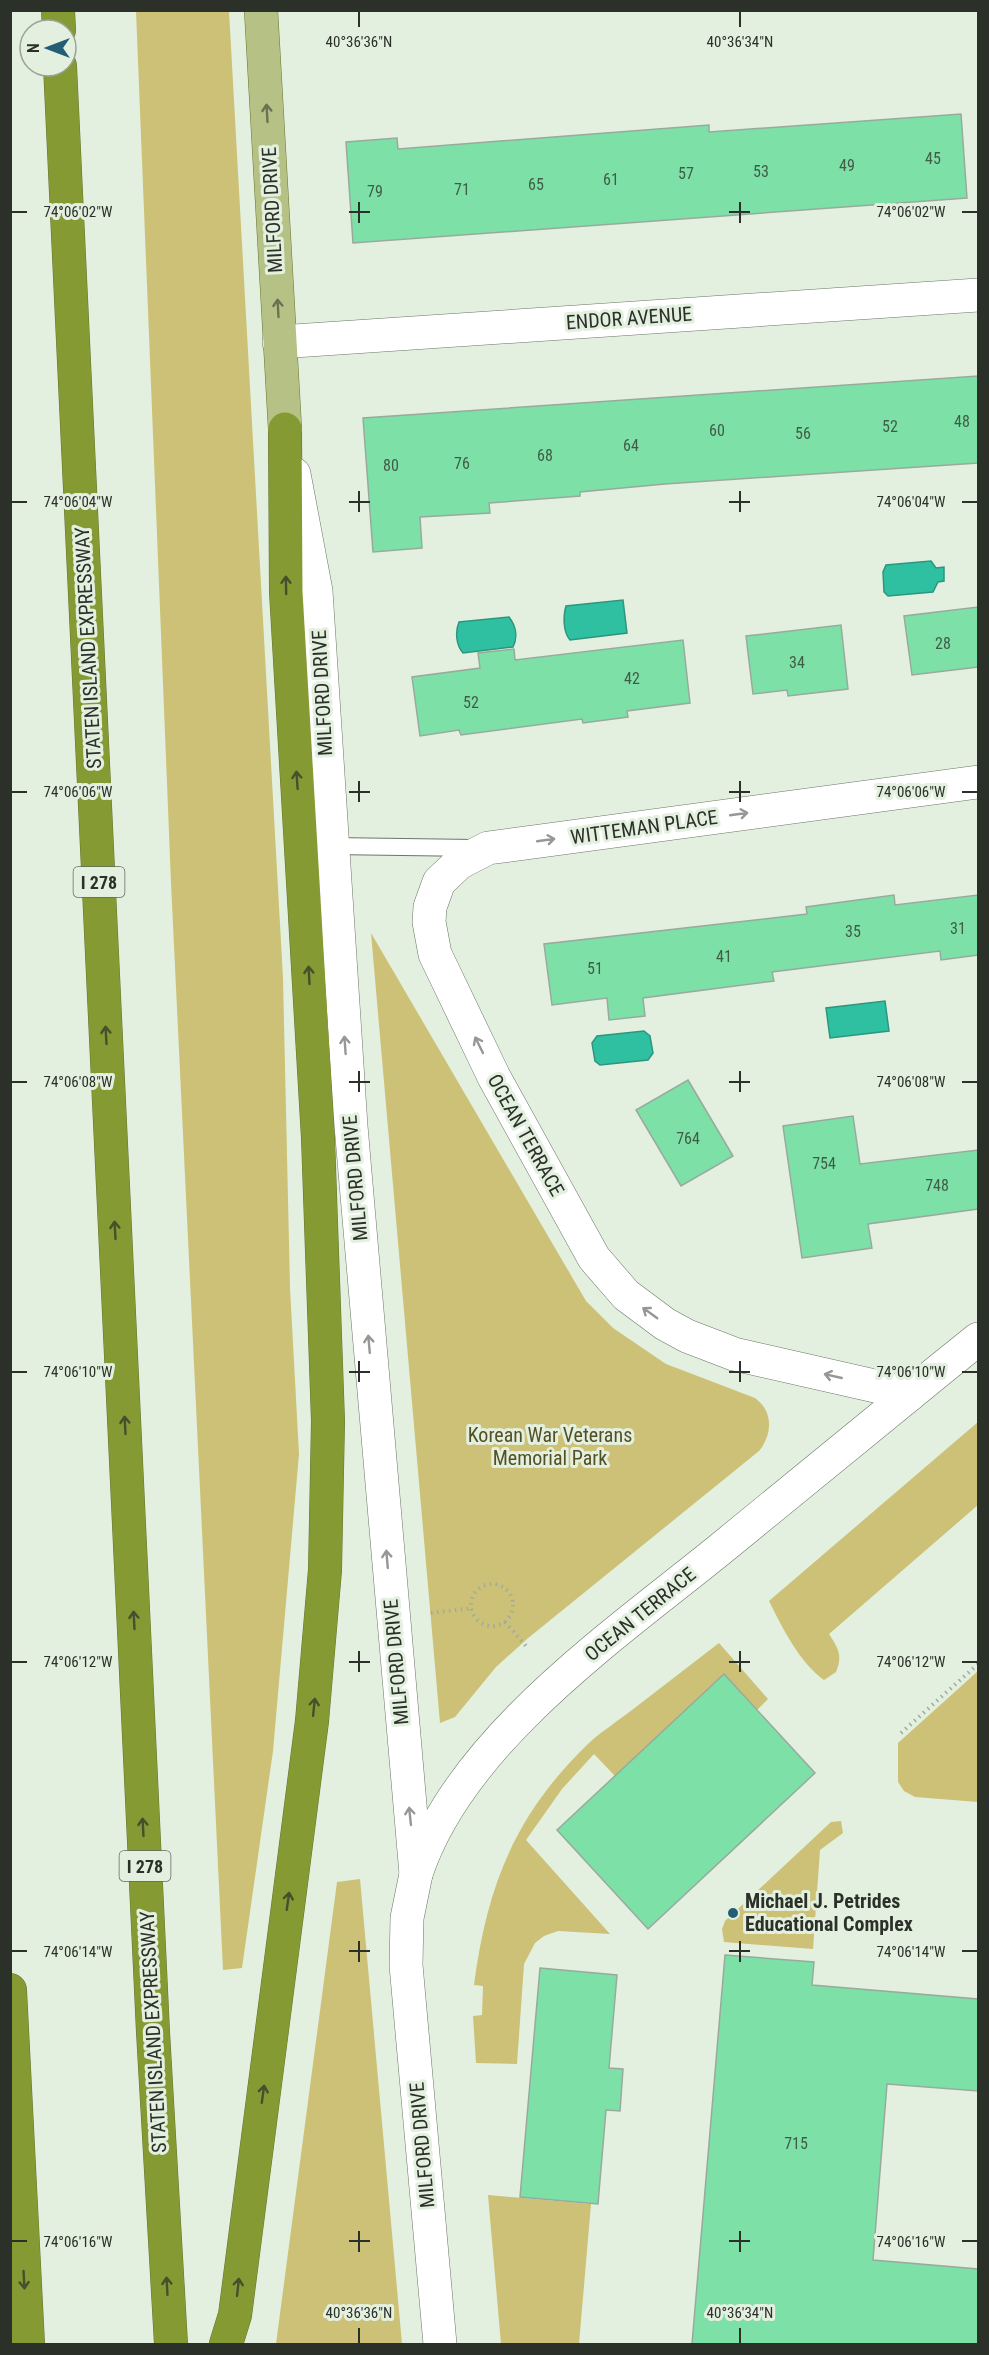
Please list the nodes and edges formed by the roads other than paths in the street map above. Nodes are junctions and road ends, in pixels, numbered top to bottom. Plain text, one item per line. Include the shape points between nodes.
1 (261, 10) edge
2 (61, 78) edge
3 (978, 295) edge
4 (279, 342) junction
5 (285, 429) junction
6 (978, 782) edge
7 (331, 846) junction
8 (488, 848) junction
9 (978, 1339) edge
10 (910, 1394) junction
11 (416, 1874) junction
12 (10, 1990) edge
13 (28, 2344) edge
14 (171, 2344) edge
15 (226, 2344) edge
16 (440, 2344) edge

4 -> 1 main road, MILFORD DRIVE
14 -> 2 highway, STATEN ISLAND EXPRESSWAY / I 278
3 - 4 street, ENDOR AVENUE
4 - 5 main road, MILFORD DRIVE
5 - 7 street, MILFORD DRIVE via 316,591
15 -> 5 highway via 235,2315 312,1721 322,1623 328,1493 318,1138 286,592
8 -> 6 street, WITTEMAN PLACE
7 - 8 lane
11 -> 7 street, MILFORD DRIVE via 363,1273
10 -> 8 street, OCEAN TERRACE via 734,1353 687,1336 626,1295 594,1258 494,1077 435,954 430,915 439,882 459,863
9 - 10 street, OCEAN TERRACE
10 - 11 street, OCEAN TERRACE via 548,1692 454,1795 432,1831
11 - 16 street, MILFORD DRIVE via 407,1918 406,1965
12 -> 13 highway

